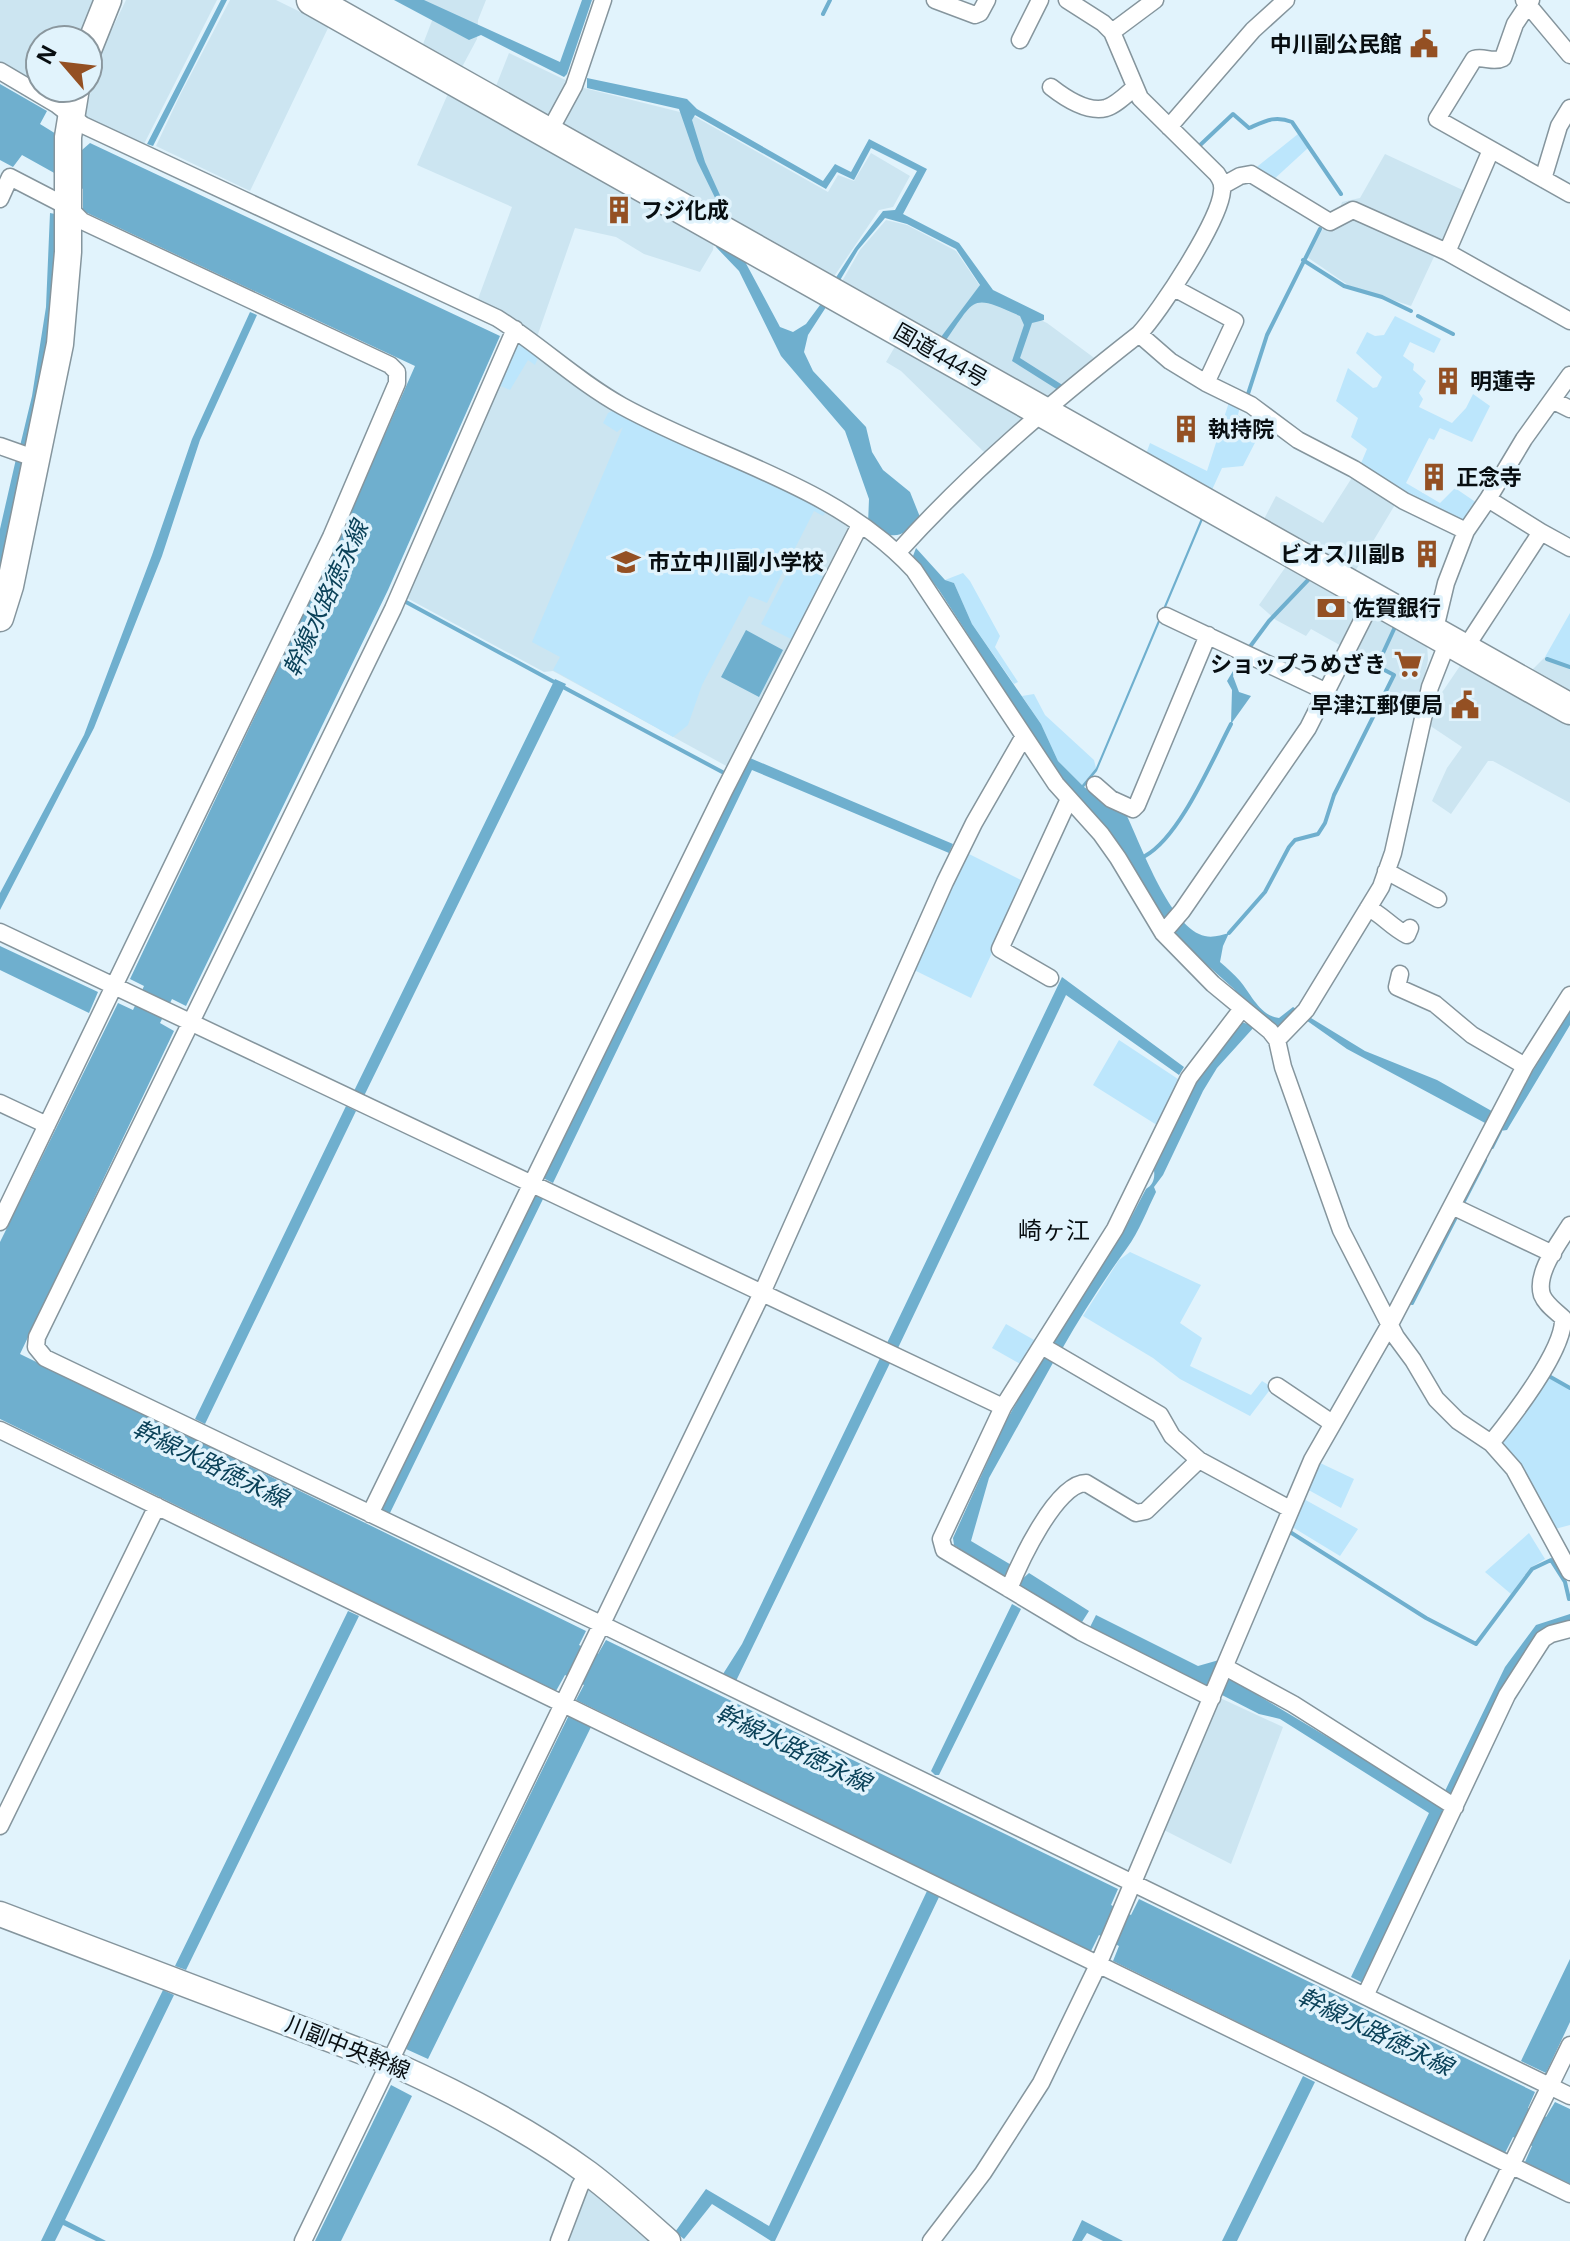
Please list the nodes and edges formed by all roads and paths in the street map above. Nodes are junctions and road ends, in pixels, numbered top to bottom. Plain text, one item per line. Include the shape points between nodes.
1 (108, 0) edge
2 (312, 0) edge
3 (603, 0) edge
4 (935, 0) edge
5 (987, 0) edge
6 (1040, 0) edge
7 (1067, 0) edge
8 (1155, 0) edge
9 (1285, 0) edge
10 (1528, 2) edge
11 (98, 24) edge
12 (1112, 32) junction
13 (1020, 40) dead end
14 (1570, 55) edge
15 (0, 71) edge
16 (1051, 87) dead end
17 (1134, 88) junction
18 (74, 104) edge
19 (1570, 108) edge
20 (70, 127) junction
21 (1169, 127) junction
22 (549, 132) junction
23 (1491, 150) junction
24 (1543, 179) junction
25 (1222, 186) junction
26 (1570, 194) edge
27 (68, 197) junction
28 (0, 199) edge
29 (1447, 252) junction
30 (1174, 288) junction
31 (1570, 321) edge
32 (515, 329) junction
33 (1139, 334) junction
34 (1570, 375) edge
35 (1206, 383) junction
36 (1552, 400) junction
37 (1570, 409) edge
38 (1041, 411) junction
39 (0, 446) edge
40 (34, 458) junction
41 (1488, 499) junction
42 (860, 525) junction
43 (1466, 531) junction
44 (1541, 532) junction
45 (1570, 548) edge
46 (898, 552) junction
47 (1373, 599) junction
48 (1166, 616) dead end
49 (0, 618) edge
50 (1208, 635) junction
51 (1449, 641) junction
52 (1327, 692) junction
53 (1570, 709) edge
54 (1024, 736) junction
55 (1069, 799) junction
56 (1082, 812) junction
57 (1386, 871) junction
58 (1438, 899) dead end
59 (1368, 908) junction
60 (1410, 928) dead end
61 (0, 932) edge
62 (1163, 933) junction
63 (1400, 974) dead end
64 (1050, 978) dead end
65 (115, 986) junction
66 (1570, 995) edge
67 (1241, 1010) junction
68 (191, 1022) junction
69 (1277, 1040) junction
70 (1525, 1066) junction
71 (0, 1103) edge
72 (47, 1125) junction
73 (532, 1183) junction
74 (1452, 1206) junction
75 (0, 1222) edge
76 (1570, 1225) edge
77 (1560, 1250) edge
78 (762, 1293) junction
79 (1390, 1324) junction
80 (1042, 1346) junction
81 (1277, 1386) dead end
82 (1003, 1407) junction
83 (1332, 1423) junction
84 (0, 1430) edge
85 (1491, 1443) junction
86 (1199, 1460) junction
87 (157, 1506) junction
88 (1290, 1509) junction
89 (370, 1514) junction
90 (1570, 1572) edge
91 (1009, 1589) junction
92 (601, 1624) junction
93 (1570, 1629) edge
94 (1225, 1667) junction
95 (1212, 1698) junction
96 (562, 1704) junction
97 (1455, 1807) junction
98 (0, 1826) edge
99 (1133, 1883) junction
100 (0, 1914) edge
101 (1098, 1965) junction
102 (1365, 1996) junction
103 (1570, 2045) edge
104 (389, 2062) junction
105 (1550, 2087) junction
106 (1570, 2096) edge
107 (1511, 2165) junction
108 (588, 2173) junction
109 (1570, 2194) edge
110 (667, 2240) edge
111 (303, 2241) edge
112 (559, 2241) edge
113 (931, 2241) edge
114 (1474, 2241) edge

1 - 11 main road
2 - 22 highway, 国道444号
3 - 22 street via 574,86
4 - 5 street via 975,15
6 - 13 street
7 - 12 street
8 - 12 street
9 - 21 street
10 - 14 street
10 - 23 street via 1503,58 1474,59 1437,119
12 - 17 street
15 - 20 street via 56,104
16 - 17 street via 1069,101 1096,109 1109,108
17 - 21 street
18 - 20 main road
19 - 24 street
20 - 27 main road
20 - 32 street via 97,132
21 - 25 street via 1217,174
22 - 38 highway, 国道444号
23 - 24 street
23 - 29 street
24 - 26 street
25 - 29 street via 1251,174 1330,222 1353,210
25 - 30 street via 1219,206
27 - 28 street via 10,177
27 - 40 main road via 60,344
27 - 65 street via 82,221 397,372 397,383 331,537
29 - 31 street
30 - 33 street
30 - 35 street via 1235,321
32 - 42 street via 622,406 811,492
32 - 68 street via 393,609
33 - 35 street
33 - 38 street
34 - 36 street
35 - 43 street via 1251,405 1298,440 1404,501
36 - 37 street
36 - 41 street
38 - 46 street via 949,495
38 - 47 highway, 国道444号
39 - 40 street
40 - 49 main road
41 - 43 street
41 - 44 street
42 - 46 street
42 - 73 street
43 - 51 street via 1446,583
44 - 45 street
44 - 51 street
46 - 54 street
47 - 51 highway, 国道444号
47 - 52 street
48 - 50 street
50 - 52 street
50 - 56 street via 1137,805 1133,809 1099,789
51 - 53 highway, 国道444号
51 - 57 street via 1430,687
52 - 62 street via 1288,761
54 - 55 street
54 - 78 street via 945,882
55 - 56 street
55 - 64 street via 1000,949
56 - 62 street via 1118,858
57 - 58 street
57 - 59 street
59 - 60 street via 1382,914 1390,927 1407,935
59 - 69 street via 1302,1014
61 - 65 street
62 - 67 street
63 - 70 street via 1397,987 1435,1004 1480,1040
65 - 68 street
65 - 72 street
66 - 70 street
67 - 69 street
67 - 80 street via 1189,1078 1115,1229
68 - 73 street
68 - 89 street via 36,1347 45,1358
69 - 79 street via 1341,1230
70 - 74 street
71 - 72 street
72 - 75 street
73 - 78 street
73 - 89 street
74 - 77 street
74 - 79 street
76 - 77 street
77 - 85 street via 1541,1278 1541,1292 1563,1318 1564,1329 1540,1374
78 - 82 street
78 - 92 street
79 - 83 street
79 - 85 street via 1436,1399
80 - 82 street
80 - 86 street via 1160,1415 1172,1436
81 - 83 street
82 - 91 street via 941,1539 944,1550
83 - 88 street
84 - 87 street
85 - 90 street via 1514,1469
86 - 88 street
86 - 91 street via 1146,1511 1136,1513 1079,1483 1030,1541
87 - 96 street
87 - 98 street
88 - 94 street
89 - 92 street
91 - 95 street
92 - 96 street
92 - 99 street
93 - 97 street via 1543,1639 1527,1662
94 - 95 street
94 - 97 street
95 - 99 street
96 - 101 street
96 - 104 street
97 - 102 street
99 - 101 street
99 - 102 street
100 - 104 street, 川副中央幹線
101 - 107 street
101 - 113 street via 1041,2083
102 - 105 street
103 - 105 street
104 - 108 street, 川副中央幹線 via 496,2116
104 - 111 street
105 - 106 street
105 - 107 street
107 - 109 street
107 - 114 street
108 - 110 street, 川副中央幹線
108 - 112 street

